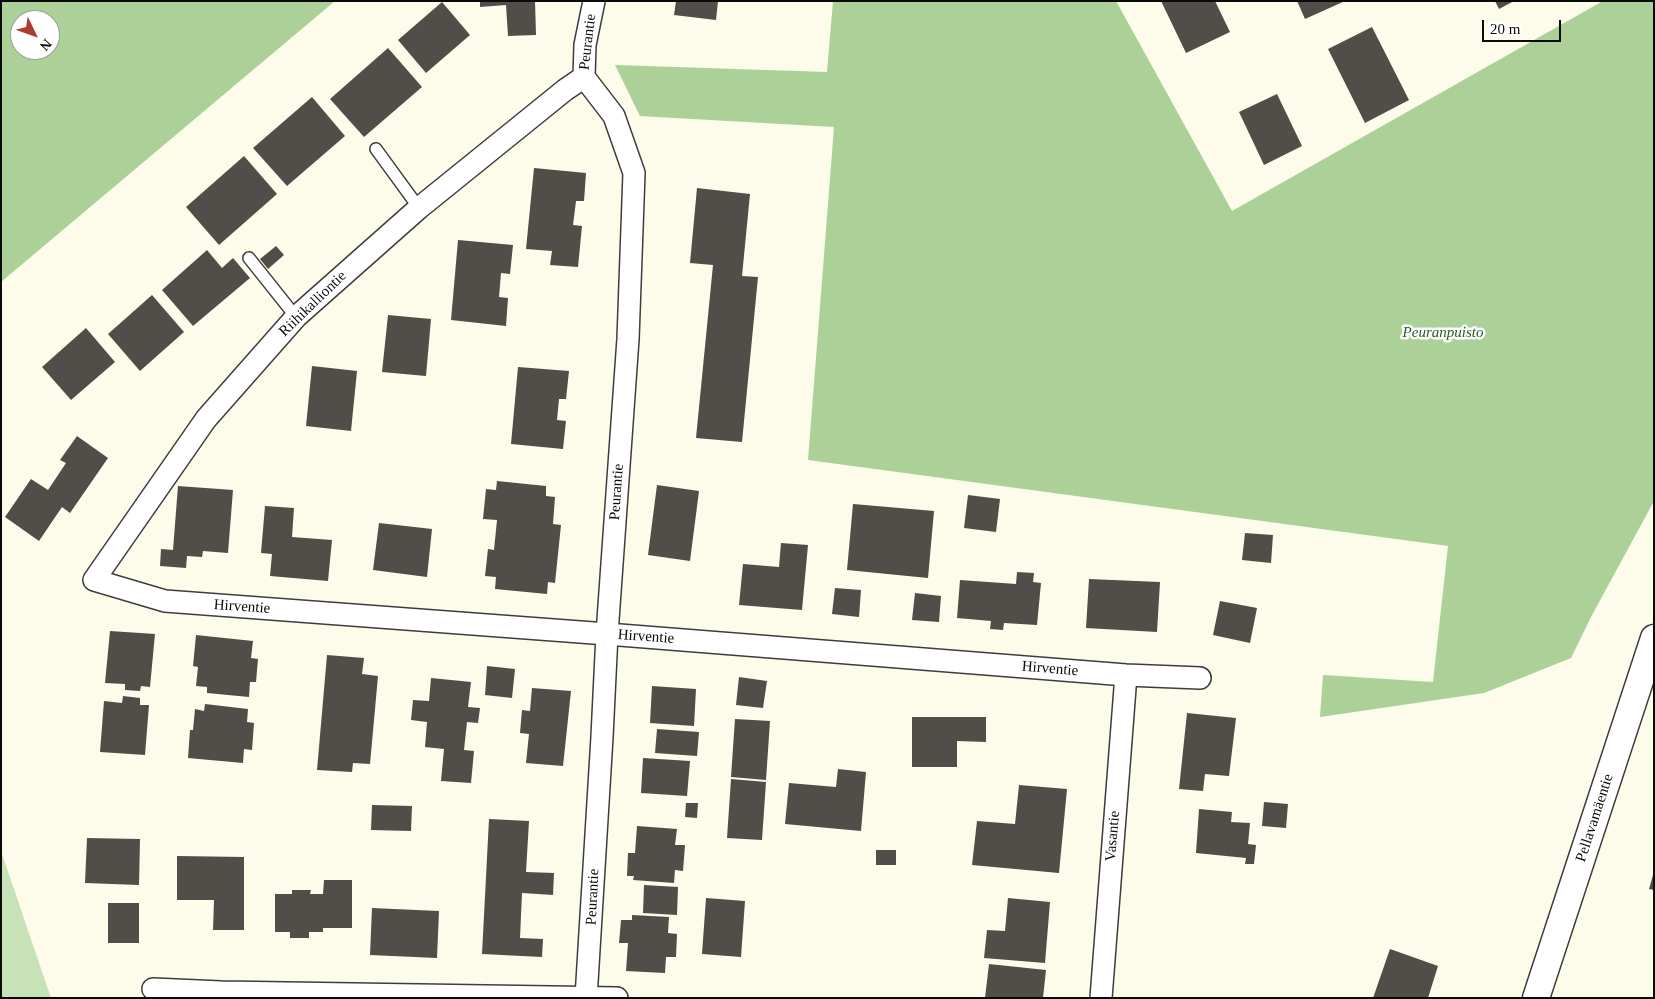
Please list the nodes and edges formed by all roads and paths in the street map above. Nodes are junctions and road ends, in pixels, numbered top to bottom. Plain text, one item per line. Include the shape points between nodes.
1 (594, 1) edge
2 (584, 77) junction
3 (376, 149) dead end
4 (419, 208) junction
5 (249, 258) dead end
6 (296, 317) junction
7 (94, 580) joint
8 (607, 634) junction
9 (1654, 638) edge
10 (1126, 675) junction
11 (1200, 678) dead end
12 (153, 990) dead end
13 (586, 998) edge
14 (617, 998) edge
15 (1101, 998) edge
16 (1536, 998) edge

1 - 2 street, Peurantie via 585,45
2 - 4 street, Riihikalliontie
2 - 8 street, Peurantie via 614,116 634,173 628,339
3 - 4 lane
4 - 6 street, Riihikalliontie
5 - 6 lane
6 - 7 street, Riihikalliontie via 206,419
7 - 8 street, Hirventie via 166,601
8 - 10 street, Hirventie
8 - 13 street, Peurantie
9 - 16 street, Pellavamäentie
10 - 11 street, Hirventie
10 - 15 street, Vasantie
12 - 13 street
13 - 14 street

